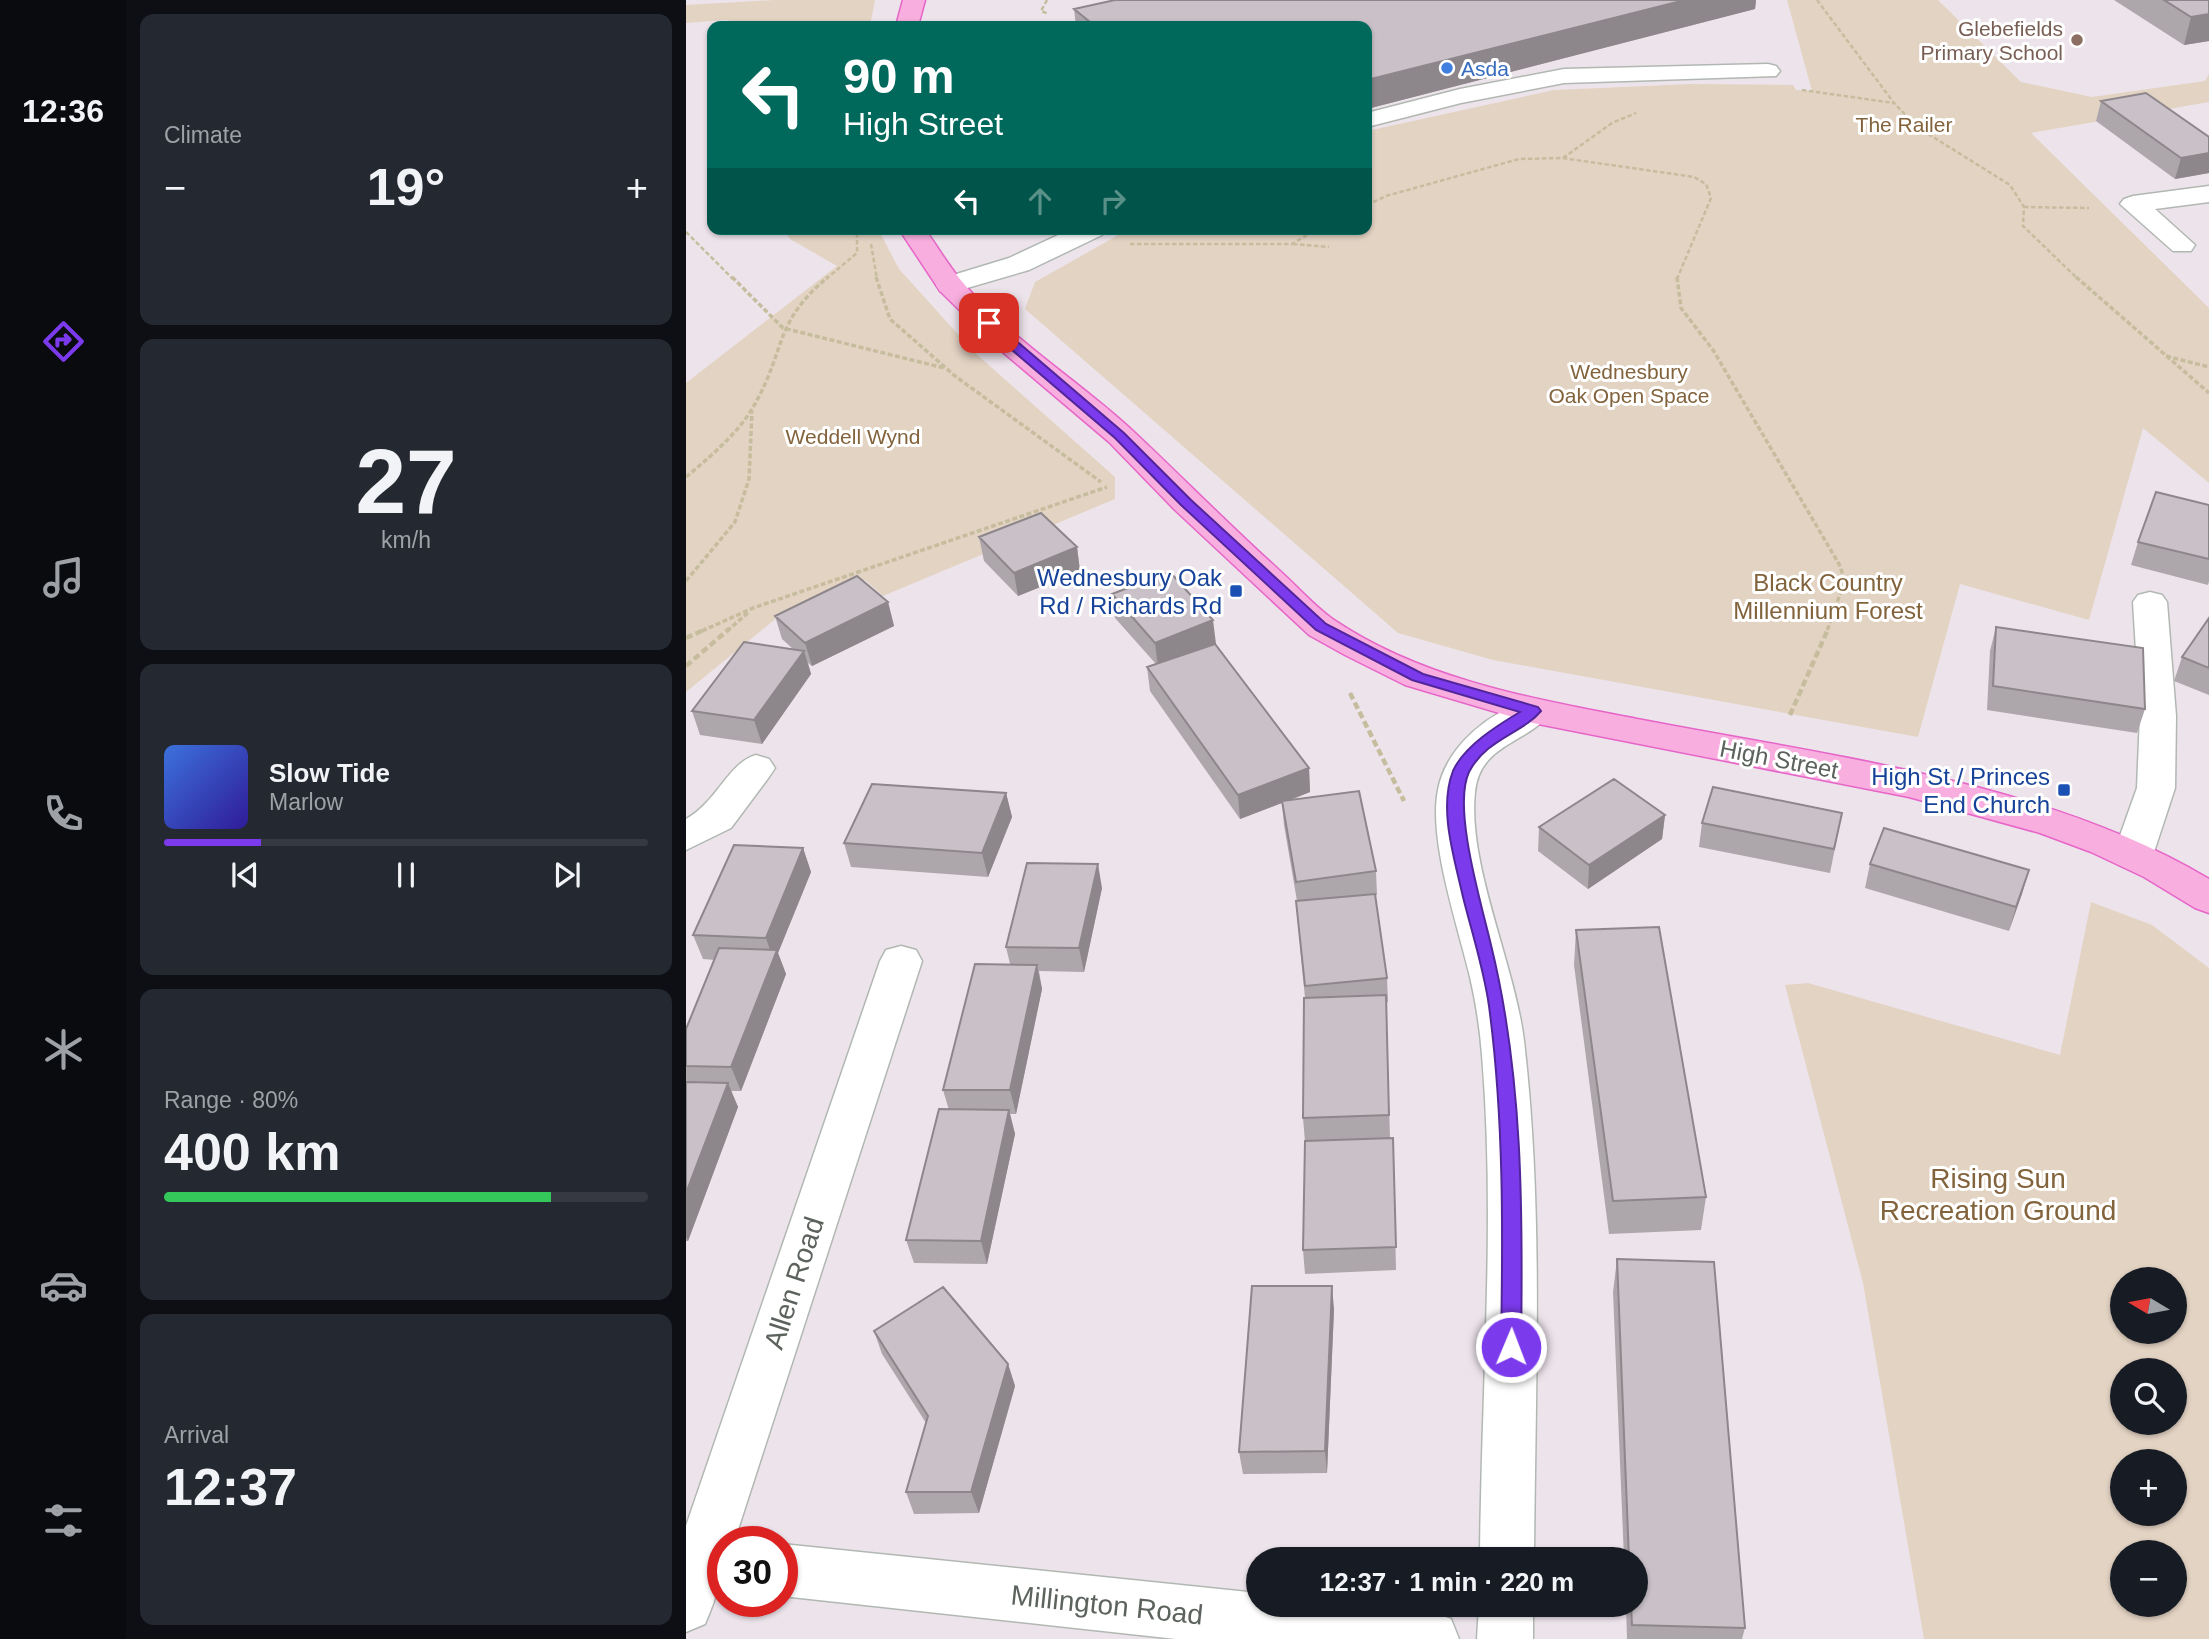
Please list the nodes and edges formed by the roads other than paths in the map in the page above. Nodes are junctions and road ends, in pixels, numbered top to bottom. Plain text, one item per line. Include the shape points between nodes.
1 (914, 0) edge
2 (908, 21) edge
3 (1768, 71) dead end
4 (1372, 119) edge
5 (2209, 194) edge
6 (916, 235) edge
7 (1080, 235) edge
8 (2182, 245) dead end
9 (950, 285) junction
10 (2150, 602) dead end
11 (1533, 711) junction
12 (756, 768) dead end
13 (686, 836) edge
14 (2133, 855) junction
15 (2209, 898) edge
16 (901, 961) dead end
17 (1507, 1547) edge
18 (699, 1572) edge
19 (798, 1572) edge
20 (1506, 1617) edge
21 (1431, 1639) edge
22 (1505, 1639) edge

1 - 2 main road
3 - 4 street via 1564,76
5 - 8 street via 2133,204
6 - 9 main road, High Street
7 - 9 street via 1018,264
9 - 11 main road, High Street via 1008,342 1120,436 1321,627 1418,677
10 - 14 street via 2158,716 2156,788
11 - 14 main road, High Street via 1909,784 2052,822
11 - 17 street via 1491,736 1461,772 1455,811 1497,1005 1507,1110 1513,1240
12 - 13 street via 717,819
14 - 15 main road, High Street
16 - 18 street, Allen Road
19 - 21 street, Millington Road
20 - 22 street

